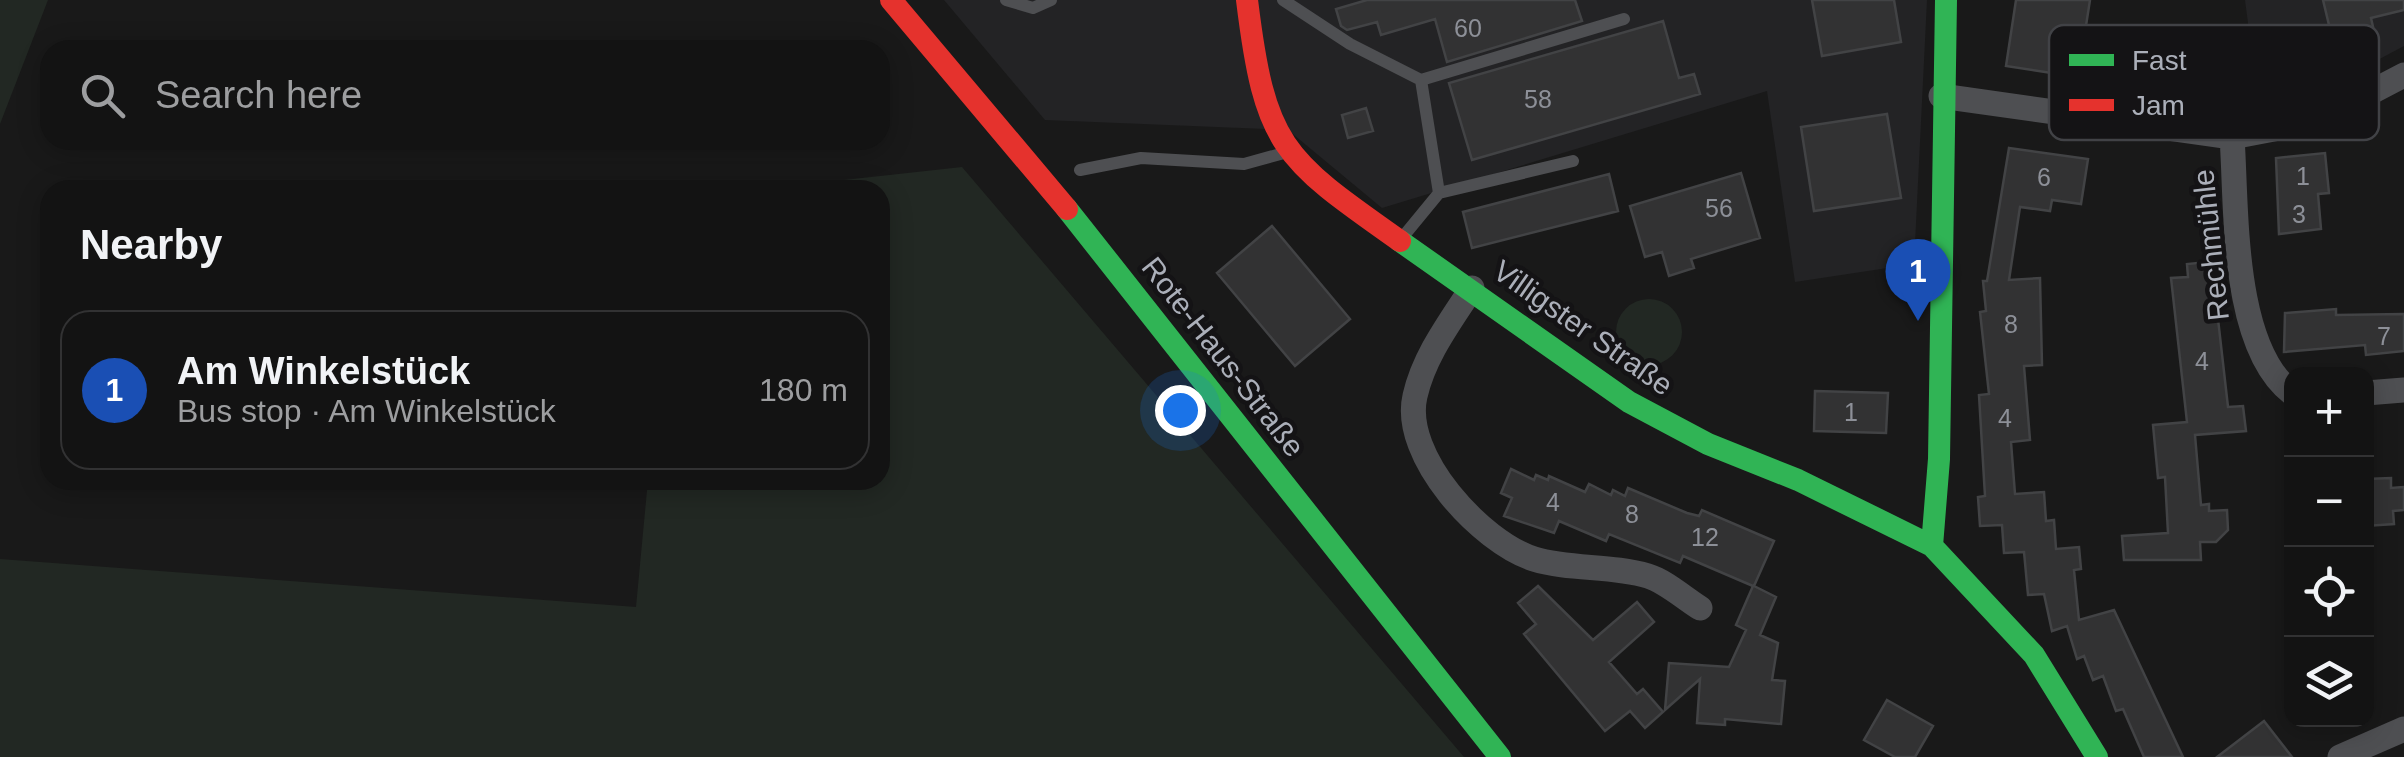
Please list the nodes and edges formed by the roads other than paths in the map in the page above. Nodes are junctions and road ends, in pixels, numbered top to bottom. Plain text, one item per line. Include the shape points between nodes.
1 (891, 0) edge
2 (1006, 0) edge
3 (1051, 0) edge
4 (1247, 0) edge
5 (1283, 0) edge
6 (1946, 0) edge
7 (1624, 19) dead end
8 (2404, 76) edge
9 (1420, 80) junction
10 (2379, 89) edge
11 (1941, 96) junction
12 (2049, 111) edge
13 (2232, 140) edge
14 (1286, 153) junction
15 (1573, 161) dead end
16 (1080, 170) dead end
17 (1438, 193) junction
18 (1401, 240) junction
19 (1472, 288) junction
20 (2284, 386) edge
21 (2404, 390) edge
22 (2374, 392) edge
23 (1932, 546) junction
24 (1700, 608) dead end
25 (2404, 730) edge
26 (1500, 757) edge
27 (2097, 757) edge
28 (2340, 757) edge

1 - 26 street, Rote-Haus-Straße via 1042,177
2 - 3 lane via 1034,8
4 - 14 street, Villigster Straße via 1261,105
5 - 9 lane
6 - 11 street
7 - 9 lane
8 - 10 street
9 - 17 lane
11 - 12 street
11 - 23 street via 1939,459
13 - 20 street, Rechmühle via 2243,286 2256,340
14 - 16 lane via 1244,164 1141,158
14 - 18 street, Villigster Straße via 1313,180
15 - 17 lane
17 - 18 lane
18 - 19 street, Villigster Straße
19 - 23 street, Villigster Straße via 1629,402
19 - 24 street via 1431,352 1414,399 1417,436 1439,479 1488,537 1534,559 1650,576
21 - 22 street
23 - 27 street, Villigster Straße via 2034,655
25 - 28 street

